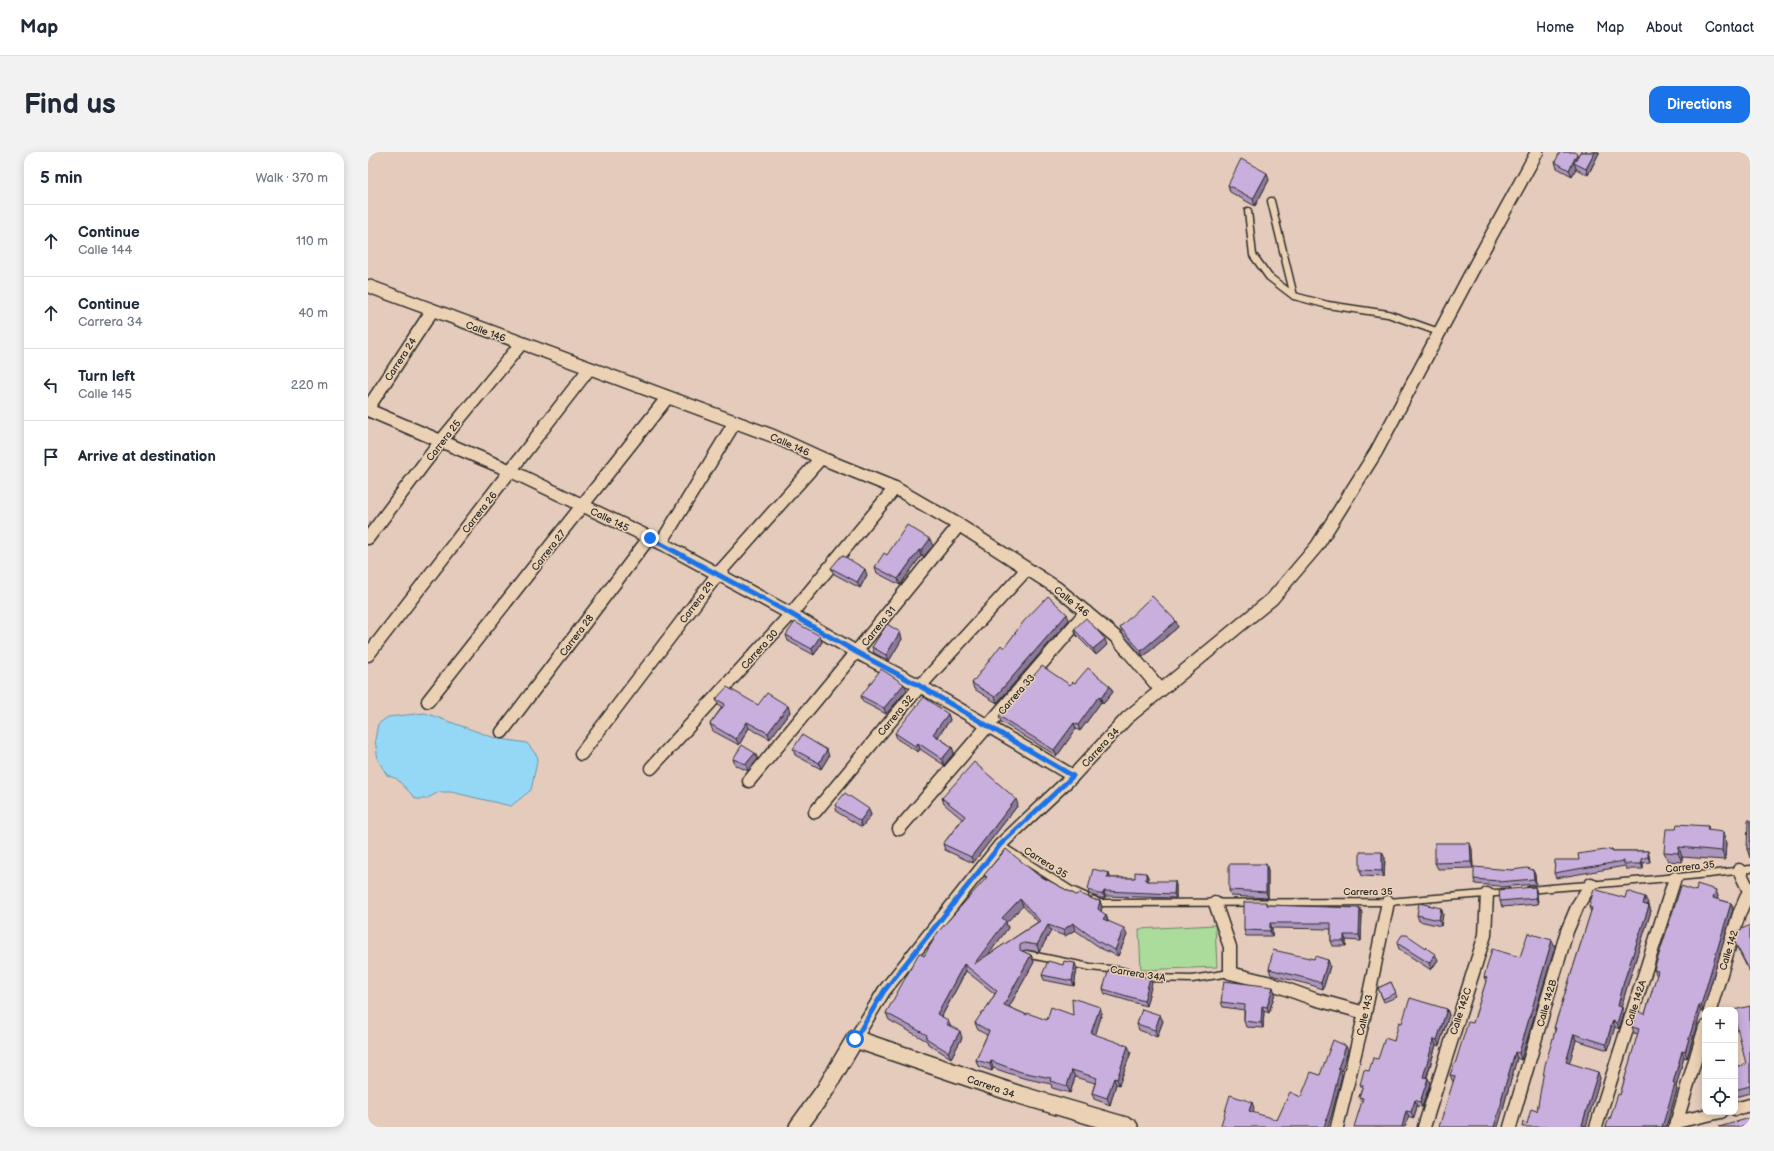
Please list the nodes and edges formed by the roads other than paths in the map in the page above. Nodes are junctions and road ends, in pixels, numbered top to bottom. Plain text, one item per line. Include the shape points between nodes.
1 (1537, 152) edge
2 (1271, 202) dead end
3 (1248, 211) dead end
4 (368, 286) edge
5 (1294, 296) junction
6 (432, 311) junction
7 (1439, 332) junction
8 (521, 344) junction
9 (589, 369) junction
10 (667, 398) junction
11 (368, 409) edge
12 (735, 422) junction
13 (441, 441) junction
14 (821, 458) junction
15 (511, 471) junction
16 (895, 488) junction
17 (583, 506) junction
18 (959, 525) junction
19 (368, 538) edge
20 (650, 538) junction
21 (661, 543) junction
22 (1027, 569) junction
23 (717, 575) junction
24 (1086, 612) junction
25 (791, 614) junction
26 (856, 652) junction
27 (368, 655) edge
28 (920, 686) junction
29 (1160, 690) junction
30 (428, 701) dead end
31 (988, 726) junction
32 (502, 732) dead end
33 (581, 754) dead end
34 (651, 768) dead end
35 (1073, 776) junction
36 (749, 780) dead end
37 (815, 812) dead end
38 (899, 829) dead end
39 (1000, 845) junction
40 (1745, 869) edge
41 (1675, 878) junction
42 (1591, 884) junction
43 (1524, 890) edge
44 (1517, 891) edge
45 (1749, 892) edge
46 (1487, 894) junction
47 (1388, 902) junction
48 (1215, 903) junction
49 (1026, 954) edge
50 (1230, 973) junction
51 (1711, 1007) edge
52 (1365, 1013) junction
53 (1702, 1037) edge
54 (855, 1039) junction
55 (1750, 1104) edge
56 (1738, 1108) edge
57 (1711, 1115) edge
58 (1676, 1125) edge
59 (798, 1127) edge
60 (1129, 1127) edge
61 (1337, 1127) edge
62 (1424, 1127) edge
63 (1510, 1127) edge
64 (1596, 1127) edge

1 - 7 street, Carrera 34
2 - 5 lane
3 - 5 lane via 1253,255 1270,277
4 - 6 street, Calle 146
5 - 7 lane via 1328,305 1388,314
6 - 8 street, Calle 146
6 - 11 street, Carrera 24
7 - 29 street, Carrera 34 via 1376,452 1317,546 1272,599
8 - 9 street, Calle 146
8 - 13 street, Carrera 25
9 - 10 street, Calle 146
9 - 15 street, Carrera 26
10 - 12 street, Calle 146
10 - 17 street, Carrera 27
11 - 13 street, Calle 145
12 - 14 street, Calle 146
12 - 21 street
13 - 15 street, Calle 145
13 - 19 street, Carrera 25
14 - 16 street, Calle 146
14 - 23 street, Carrera 29
15 - 17 street, Calle 145
15 - 27 street, Carrera 26
16 - 18 street, Calle 146
16 - 25 street, Carrera 30
17 - 20 street, Calle 145
17 - 30 street, Carrera 27
18 - 22 street, Calle 146
18 - 26 street, Carrera 31
20 - 21 street, Calle 145
20 - 32 street, Carrera 28
21 - 23 street, Calle 145
22 - 24 street, Calle 146 via 1057,588
22 - 28 street, Carrera 32
23 - 25 street, Calle 145
23 - 33 street, Carrera 29
24 - 29 street, Calle 146 via 1117,638
24 - 31 street, Carrera 33
25 - 26 street, Calle 145
25 - 34 street, Carrera 30
26 - 28 street, Calle 145
26 - 36 street, Carrera 31
28 - 31 street, Calle 145
28 - 37 street, Carrera 32
29 - 35 street, Carrera 34 via 1127,718
31 - 35 street, Calle 145
31 - 38 street, Carrera 33
35 - 39 street, Carrera 34
39 - 48 lane, Carrera 35 via 1071,890 1100,903
39 - 54 street, Carrera 34 via 884,991
40 - 41 lane, Carrera 35
40 - 45 street
41 - 42 lane, Carrera 35
41 - 64 street, Calle 142A
42 - 43 lane, Carrera 35
42 - 63 street, Calle 142B via 1578,905 1567,931
44 - 46 lane, Carrera 35
45 - 51 street, Calle 142 via 1739,914
46 - 47 lane, Carrera 35
46 - 62 street, Calle 142C via 1485,935
47 - 48 lane, Carrera 35
47 - 52 street, Calle 143
48 - 50 street via 1230,947
49 - 50 lane, Carrera 34A via 1152,978 1192,979
50 - 52 street, Carrera 34A
52 - 61 street, Calle 143
53 - 58 street
54 - 59 street via 825,1090
54 - 60 street, Carrera 34 via 1020,1095
55 - 56 street
57 - 58 street

